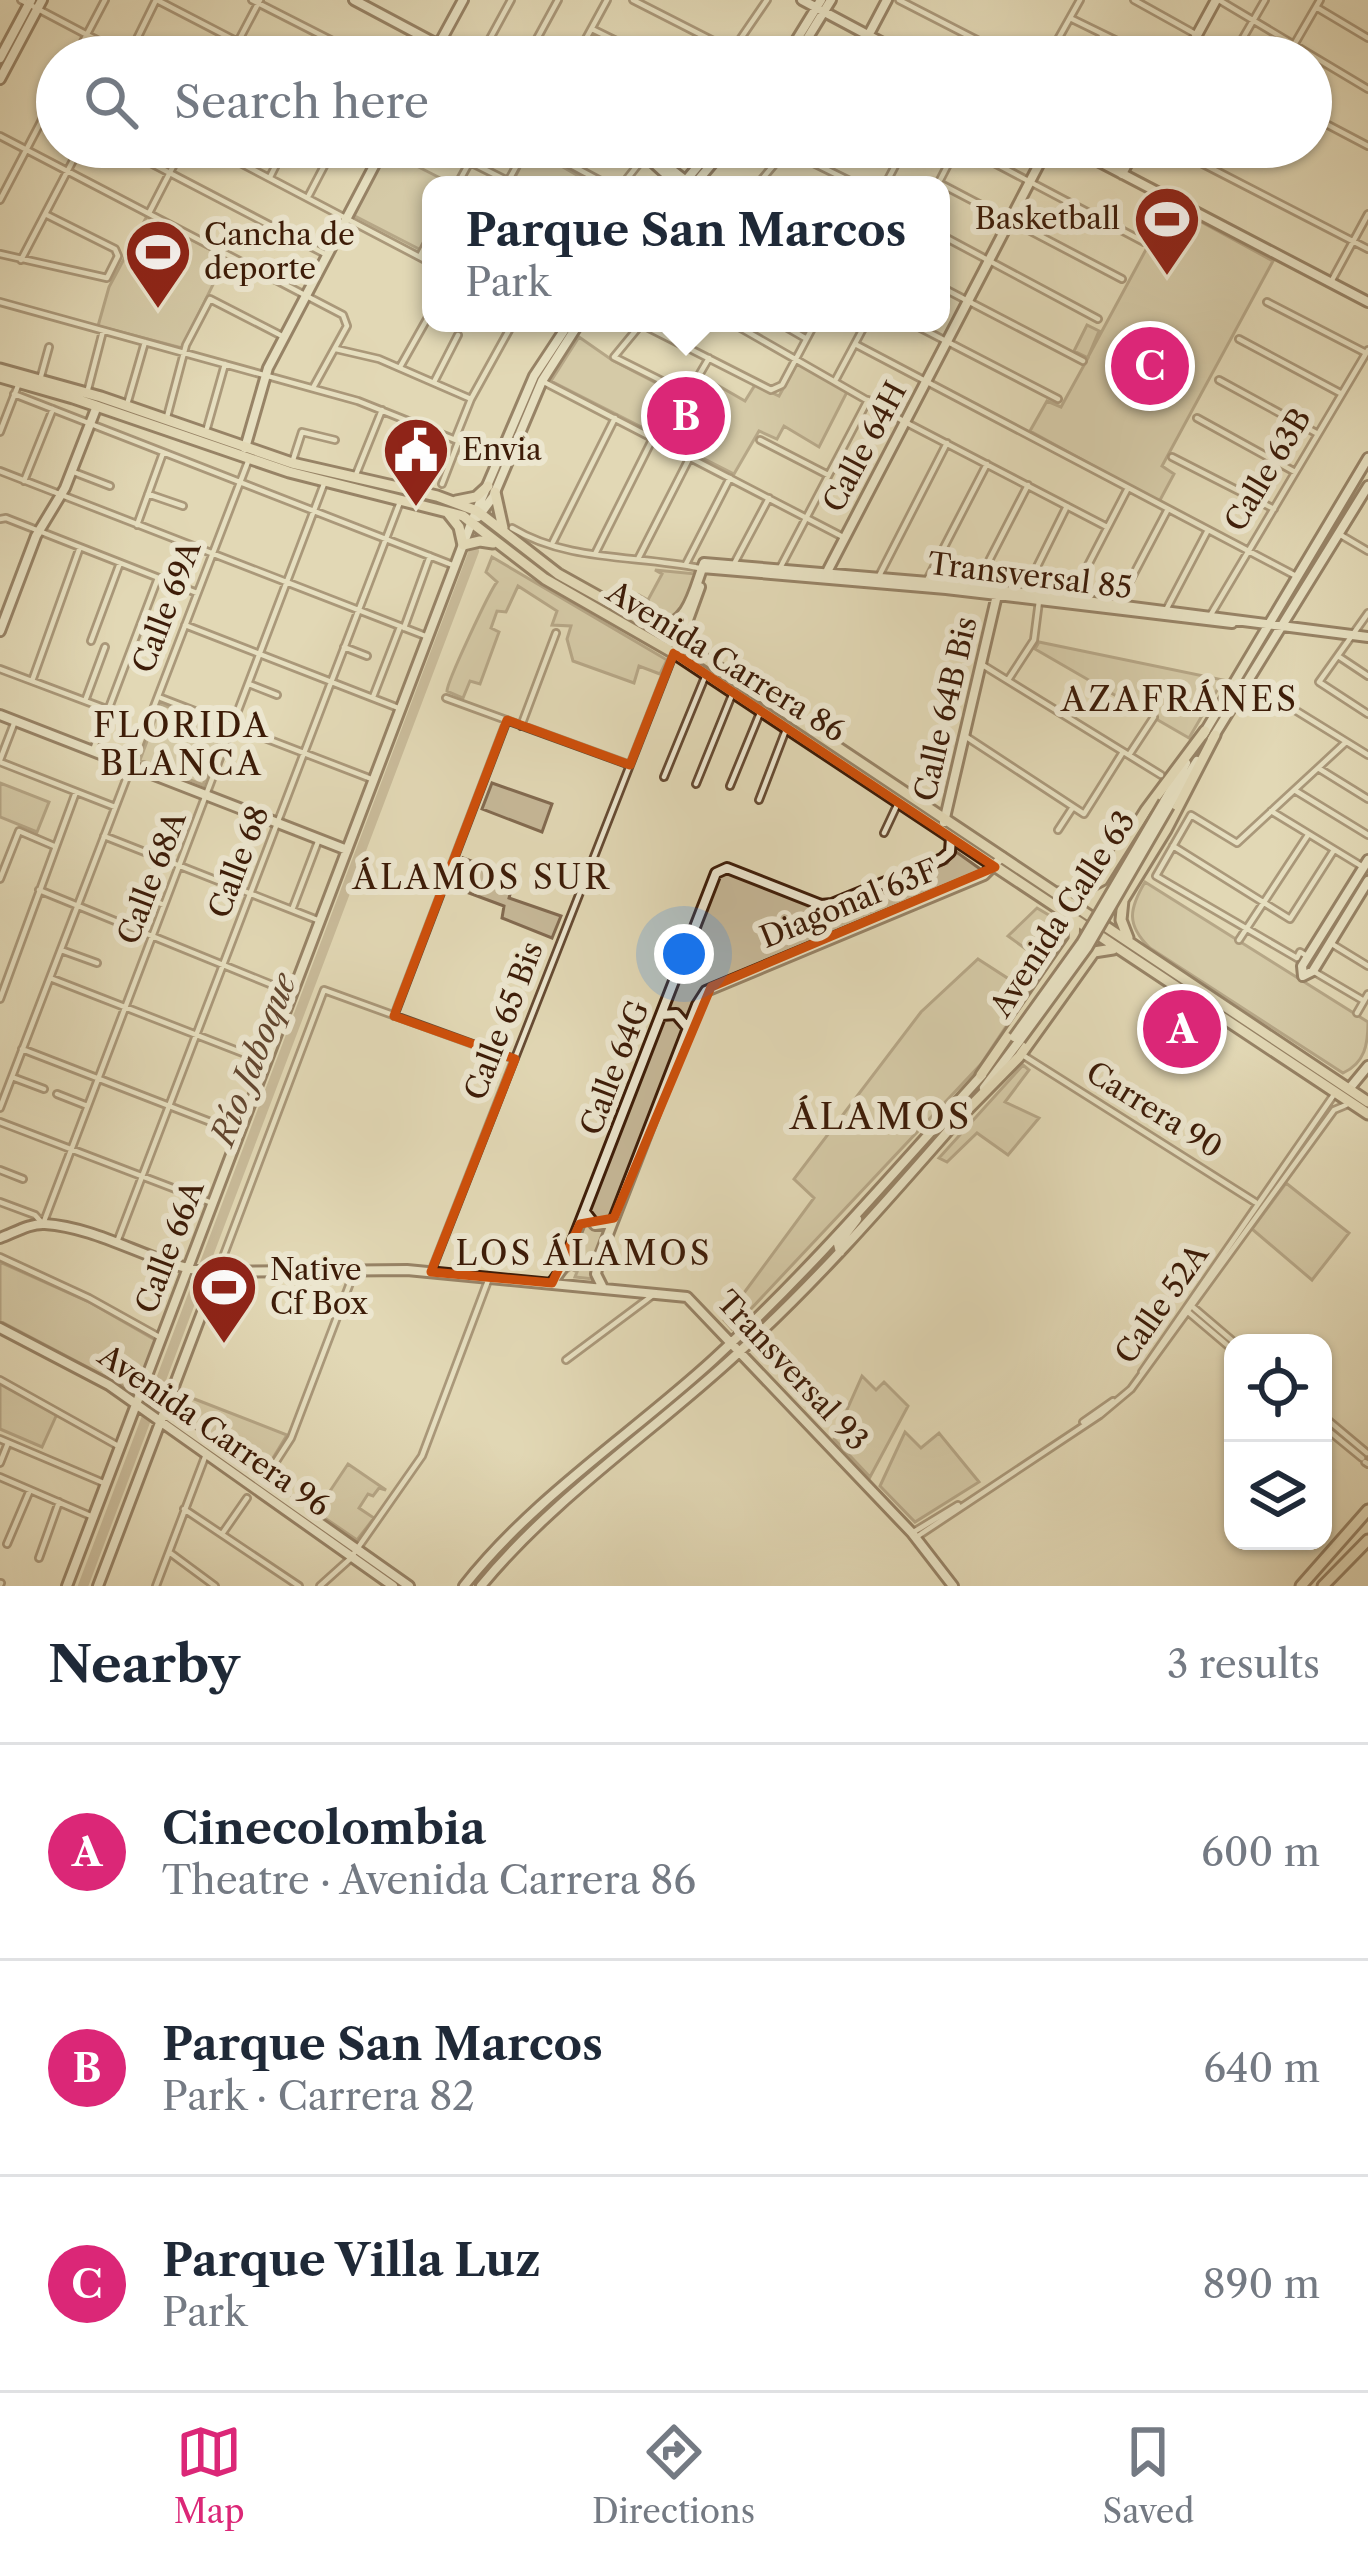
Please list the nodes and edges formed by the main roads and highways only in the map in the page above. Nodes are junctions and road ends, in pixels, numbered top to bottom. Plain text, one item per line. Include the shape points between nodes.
1 (0, 373) edge
2 (247, 453) junction
3 (399, 492) junction
4 (455, 501) junction
5 (444, 509) junction
6 (477, 515) junction
7 (506, 537) junction
8 (677, 647) junction
9 (999, 862) junction
10 (1057, 892) junction
11 (1075, 920) junction
12 (1130, 943) junction
13 (1116, 949) junction
14 (981, 1076) road end
15 (1368, 1102) edge
16 (963, 1114) road end
17 (1368, 1114) edge
18 (1368, 1510) edge
19 (1368, 1540) edge
20 (1301, 1586) edge
21 (1323, 1586) edge

1 - 2 main road, Avenida Carrera 86
1 - 2 main road, Avenida Carrera 86 via 86,393
2 - 3 main road, Avenida Carrera 86
2 - 3 main road, Avenida Carrera 86 via 326,481
3 - 4 main road, Avenida Carrera 86
3 - 5 main road, Avenida Carrera 86
4 - 6 main road, Avenida Carrera 86
4 - 7 main road via 491,489
5 - 6 main road, Avenida Carrera 86
5 - 7 main road via 463,545
6 - 7 main road, Avenida Carrera 86
7 - 8 main road, Avenida Carrera 86
7 - 8 main road, Avenida Carrera 86 via 545,579
8 - 9 main road, Avenida Carrera 86
8 - 9 main road, Avenida Carrera 86 via 706,674
9 - 10 main road, Avenida Carrera 86
9 - 11 main road, Avenida Carrera 86
10 - 12 main road, Avenida Carrera 86
10 - 12 main road via 1078,893 1102,880 1210,733 1123,900
11 - 13 main road, Avenida Carrera 86
11 - 14 main road via 1072,943
12 - 15 main road, Avenida Carrera 86
13 - 16 main road via 1094,952 1022,1054
13 - 17 main road, Avenida Carrera 86
18 - 20 main road
19 - 21 main road

